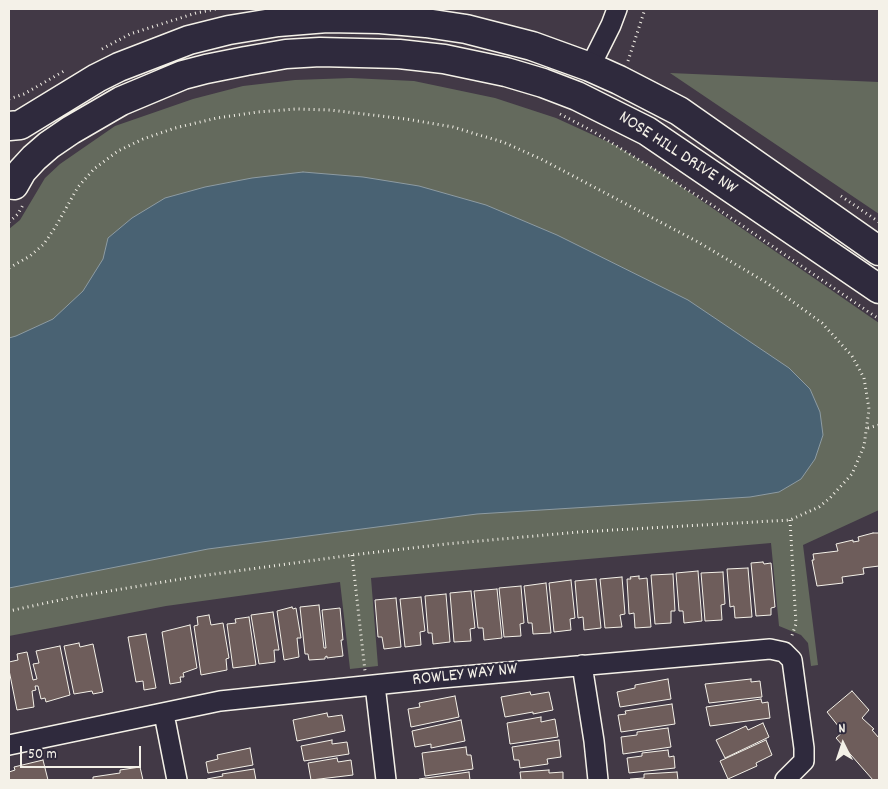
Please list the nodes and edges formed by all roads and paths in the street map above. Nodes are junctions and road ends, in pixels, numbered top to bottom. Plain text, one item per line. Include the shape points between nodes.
1 (617, 9) edge
2 (645, 9) edge
3 (629, 59) dead end
4 (590, 66) junction
5 (52, 78) dead end
6 (9, 99) edge
7 (567, 104) junction
8 (9, 126) edge
9 (9, 153) edge
10 (16, 193) edge
11 (9, 222) edge
12 (879, 250) edge
13 (9, 268) edge
14 (879, 289) edge
15 (879, 319) edge
16 (879, 426) edge
17 (868, 428) junction
18 (790, 520) junction
19 (352, 555) junction
20 (9, 611) edge
21 (784, 652) junction
22 (582, 664) junction
23 (371, 685) junction
24 (164, 714) junction
25 (9, 745) edge
26 (178, 780) edge
27 (386, 780) edge
28 (598, 780) edge
29 (785, 780) edge

1 - 4 street
2 - 3 path
4 - 7 street
4 - 8 street, NOSE HILL DRIVE NW via 532,46 426,23 327,18 278,22 189,40 152,54 97,78 20,125
4 - 12 street, NOSE HILL DRIVE NW via 679,111
5 - 6 path
7 - 10 street, NOSE HILL DRIVE NW via 506,72 444,59 320,52 246,60 184,76 121,101 43,149 22,171
7 - 14 street, NOSE HILL DRIVE NW via 647,131
7 - 15 path via 594,132 712,205
9 - 10 street
10 - 11 path via 18,214
13 - 17 path via 44,244 78,187 94,169 118,151 159,133 217,118 296,109 425,122 495,140 541,159 698,242 767,283 822,323 852,356 864,378 869,409
16 - 17 path
17 - 18 path via 860,459 842,486 818,507
18 - 19 path via 579,532
18 - 21 path via 796,624
19 - 20 path via 193,577
19 - 23 path
21 - 22 street, ROWLEY WAY NW via 770,649
21 - 29 street via 792,660 804,748 804,761
22 - 23 street, ROWLEY WAY NW
22 - 28 street
23 - 24 street, ROWLEY WAY NW via 220,701
23 - 27 street
24 - 25 street, ROWLEY WAY NW
24 - 26 street

